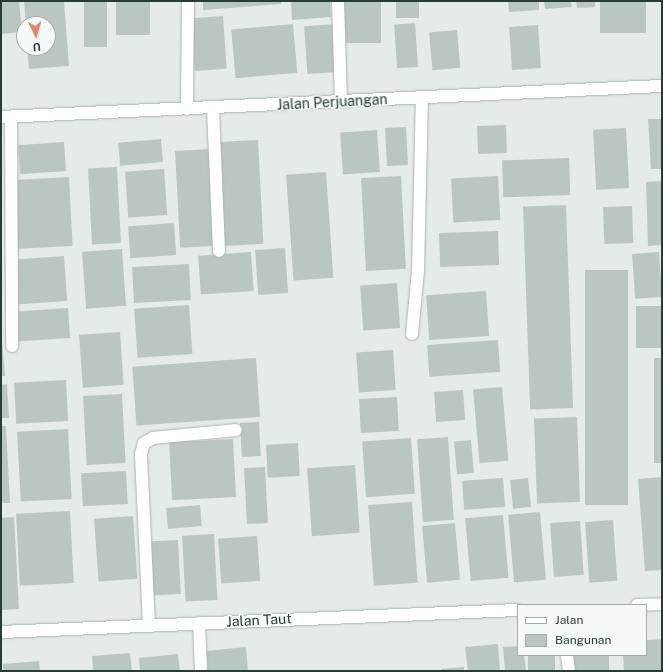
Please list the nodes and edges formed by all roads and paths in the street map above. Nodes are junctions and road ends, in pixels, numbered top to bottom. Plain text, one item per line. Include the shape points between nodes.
1 (188, 1) edge
2 (338, 1) edge
3 (662, 86) edge
4 (422, 98) junction
5 (341, 101) junction
6 (212, 108) junction
7 (186, 109) junction
8 (6, 117) edge
9 (219, 251) dead end
10 (412, 334) dead end
11 (12, 346) dead end
12 (236, 430) dead end
13 (662, 604) edge
14 (647, 605) edge
15 (517, 610) edge
16 (199, 623) junction
17 (149, 625) junction
18 (1, 632) edge
19 (567, 656) edge
20 (201, 671) edge
21 (569, 671) edge

1 - 7 street
2 - 5 street
3 - 4 street, Jalan Perjuangan
4 - 5 street, Jalan Perjuangan
4 - 10 street via 418,271
5 - 6 street, Jalan Perjuangan
6 - 7 street, Jalan Perjuangan
6 - 9 street
7 - 8 street, Jalan Perjuangan
8 - 11 street
12 - 17 street via 153,438 144,444 141,454
13 - 14 street
15 - 16 street, Jalan Taut
16 - 17 street, Jalan Taut
16 - 20 street
17 - 18 street, Jalan Taut
19 - 21 street

